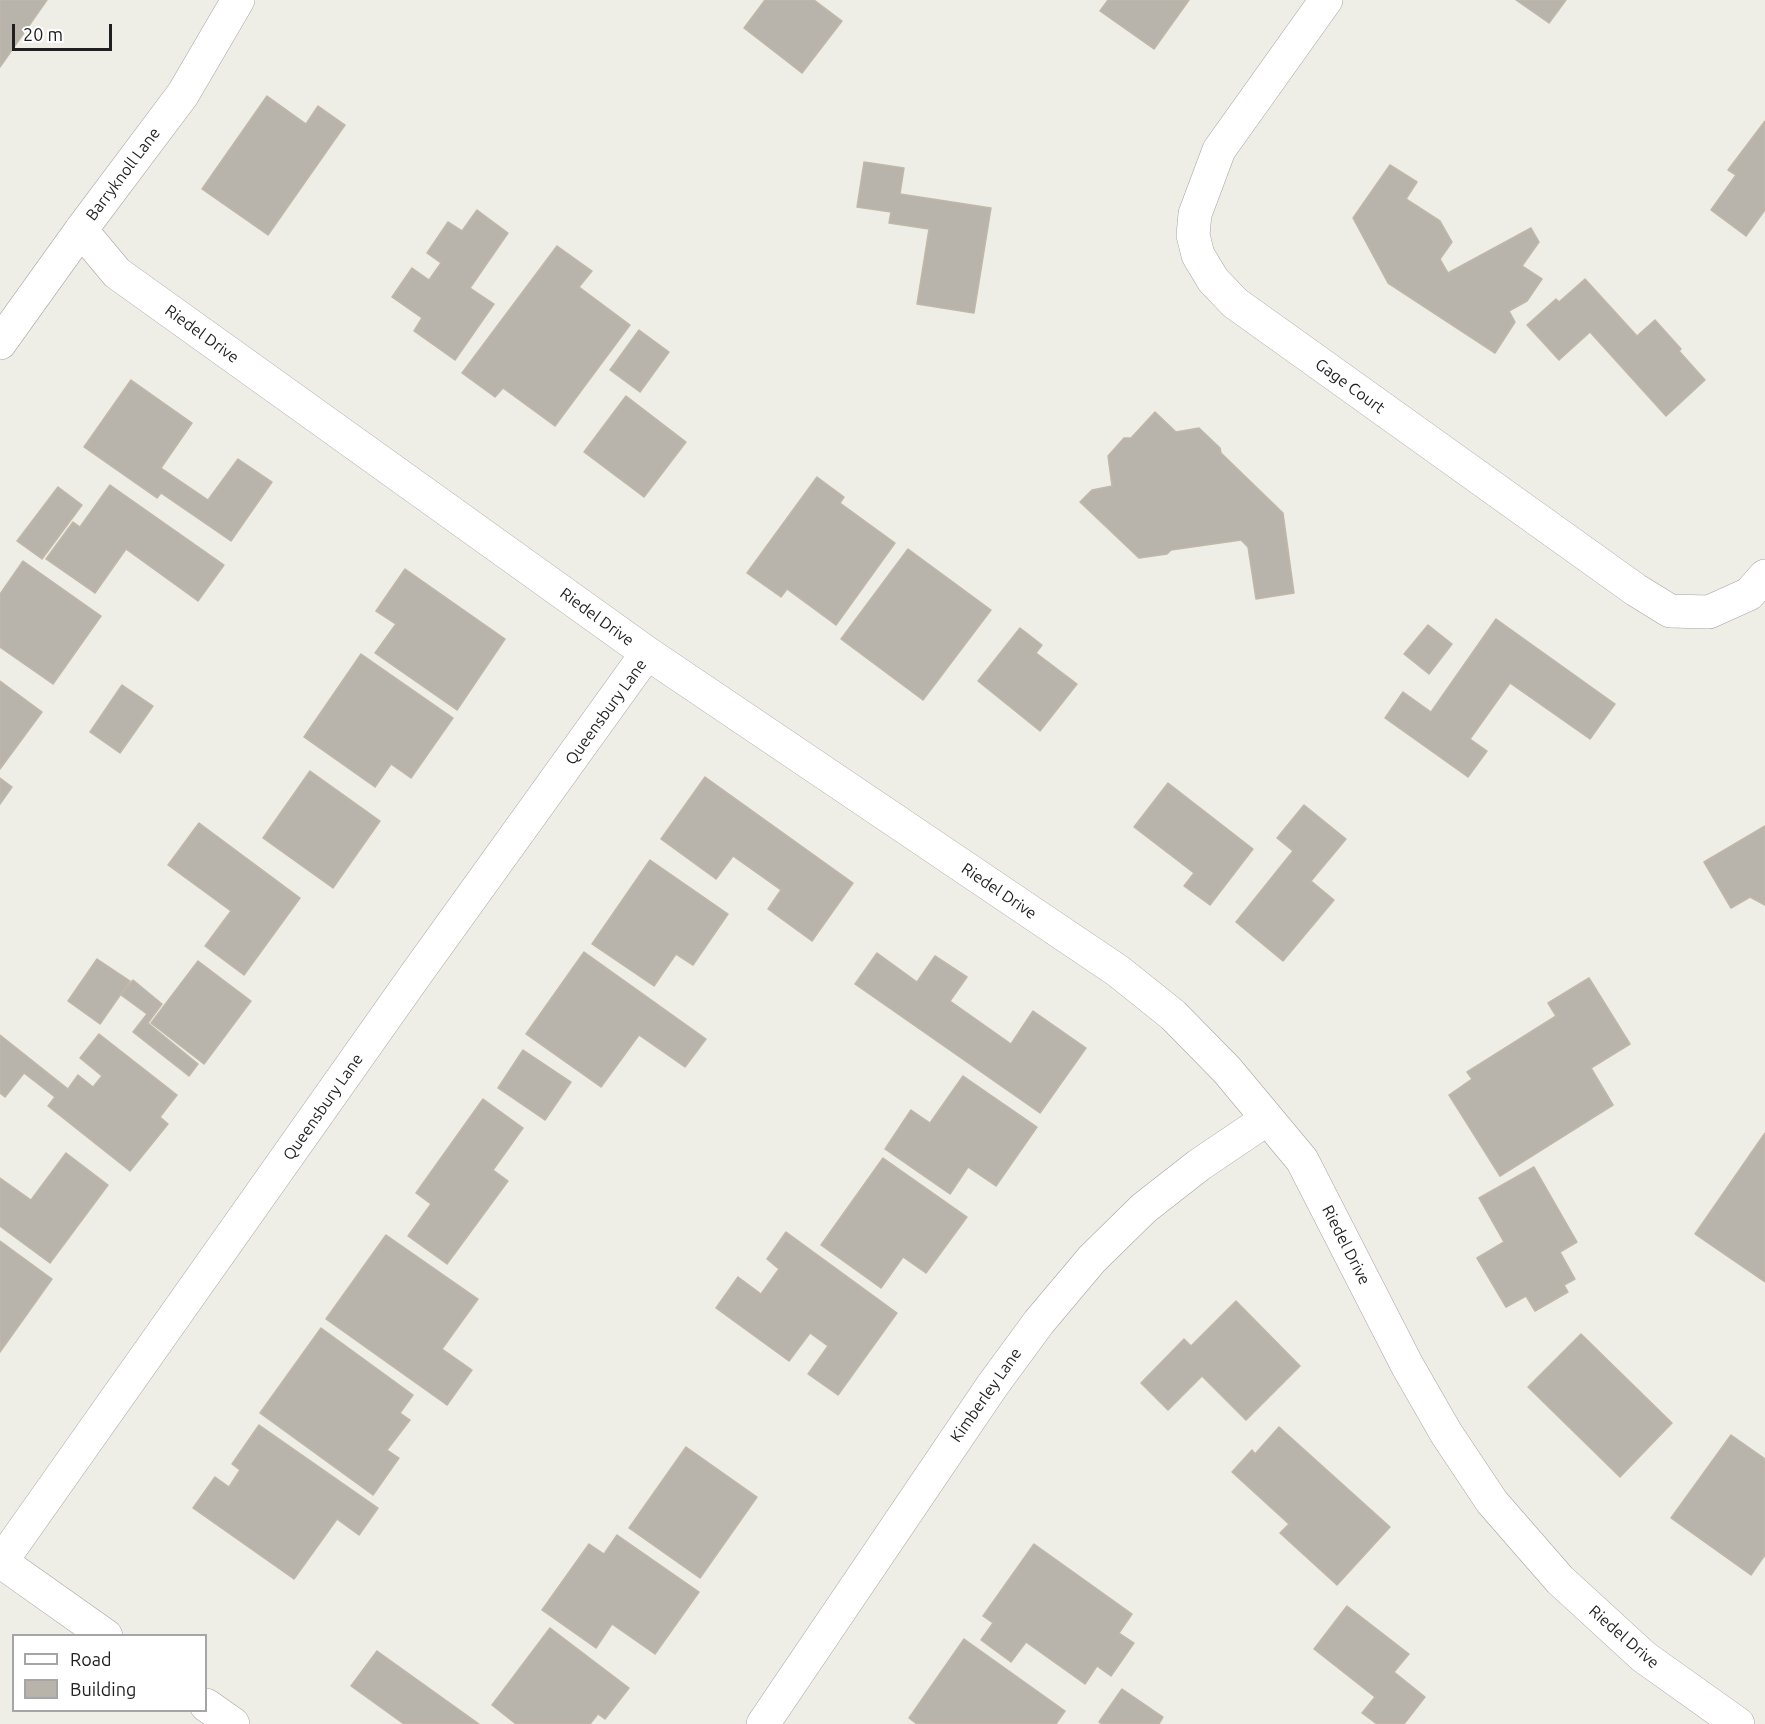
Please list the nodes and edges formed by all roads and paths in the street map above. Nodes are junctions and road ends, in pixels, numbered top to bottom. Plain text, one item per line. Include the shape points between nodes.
1 (238, 0) edge
2 (1326, 0) edge
3 (81, 230) junction
4 (0, 343) edge
5 (1765, 576) edge
6 (647, 653) junction
7 (1267, 1119) junction
8 (1, 1562) edge
9 (105, 1634) edge
10 (207, 1706) edge
11 (233, 1724) edge
12 (763, 1724) edge
13 (1738, 1724) edge

1 - 3 street, Barryknoll Lane via 183,94
2 - 5 street, Gage Court via 1219,150 1195,214 1192,235 1198,255 1213,280 1235,303 1670,611 1709,612 1749,594
3 - 4 street, Barryknoll Lane
3 - 6 street, Riedel Drive via 117,273
6 - 7 street, Riedel Drive via 1118,971 1173,1016 1227,1070
6 - 8 street, Queensbury Lane
7 - 12 street, Kimberley Lane via 1198,1165 1144,1208 1092,1259 1039,1322
7 - 13 street, Riedel Drive via 1302,1160 1407,1365 1492,1502 1560,1580 1644,1657
8 - 9 street
10 - 11 street

